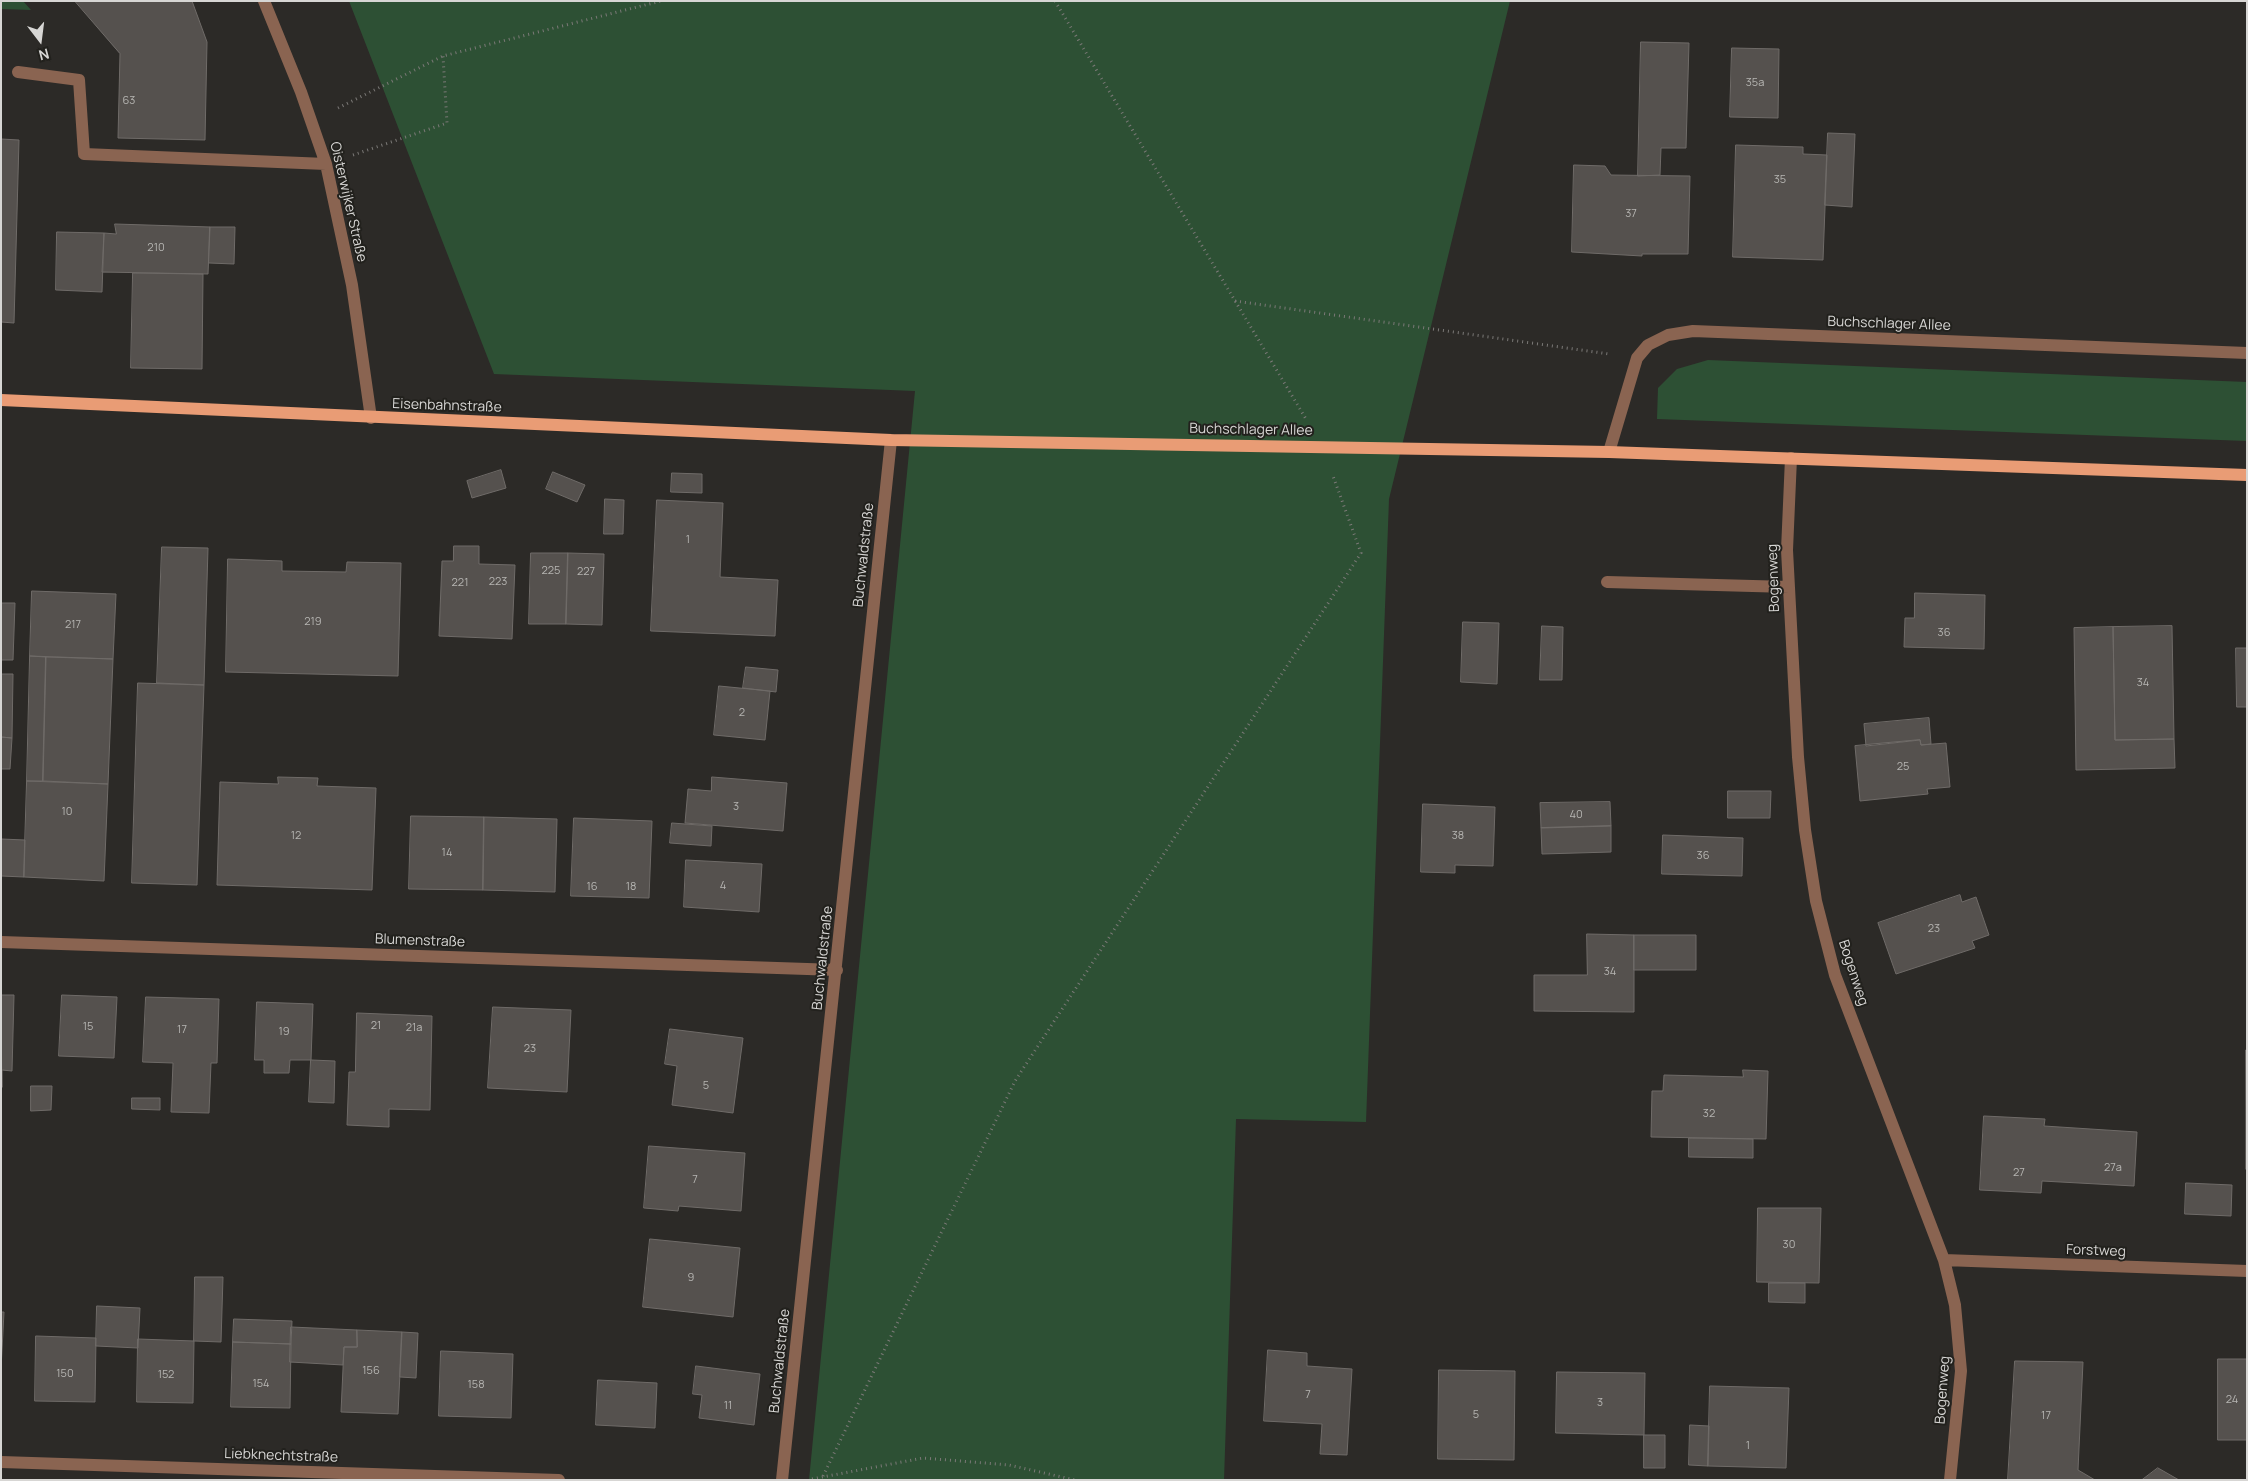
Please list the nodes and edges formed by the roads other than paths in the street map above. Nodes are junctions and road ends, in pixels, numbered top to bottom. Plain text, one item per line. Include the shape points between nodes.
1 (264, 1) edge
2 (18, 72) dead end
3 (326, 164) junction
4 (2247, 353) edge
5 (1, 400) edge
6 (371, 418) junction
7 (891, 440) junction
8 (1610, 452) junction
9 (1790, 458) junction
10 (2247, 475) edge
11 (1607, 582) dead end
12 (1789, 587) junction
13 (1, 942) edge
14 (837, 970) junction
15 (1944, 1260) junction
16 (2247, 1271) edge
17 (1, 1462) edge
18 (559, 1480) edge
19 (782, 1480) edge
20 (1950, 1480) edge

1 - 3 street, Oisterwijker Straße
2 - 3 street via 80,80 84,154
3 - 6 street, Oisterwijker Straße via 352,285
4 - 8 street, Buchschlager Allee via 1693,331 1668,335 1648,345 1637,358
5 - 6 main road, Eisenbahnstraße
6 - 7 main road, Eisenbahnstraße
7 - 8 main road, Buchschlager Allee
7 - 14 street, Buchwaldstraße
8 - 9 main road, Buchschlager Allee
9 - 10 main road, Buchschlager Allee
9 - 12 street, Bogenweg via 1786,550
11 - 12 street
12 - 15 street, Bogenweg via 1798,756 1816,901 1835,976
13 - 14 street, Blumenstraße
14 - 19 street, Buchwaldstraße
15 - 16 street, Forstweg
15 - 20 street, Bogenweg via 1955,1305 1962,1371
17 - 18 street, Liebknechtstraße

